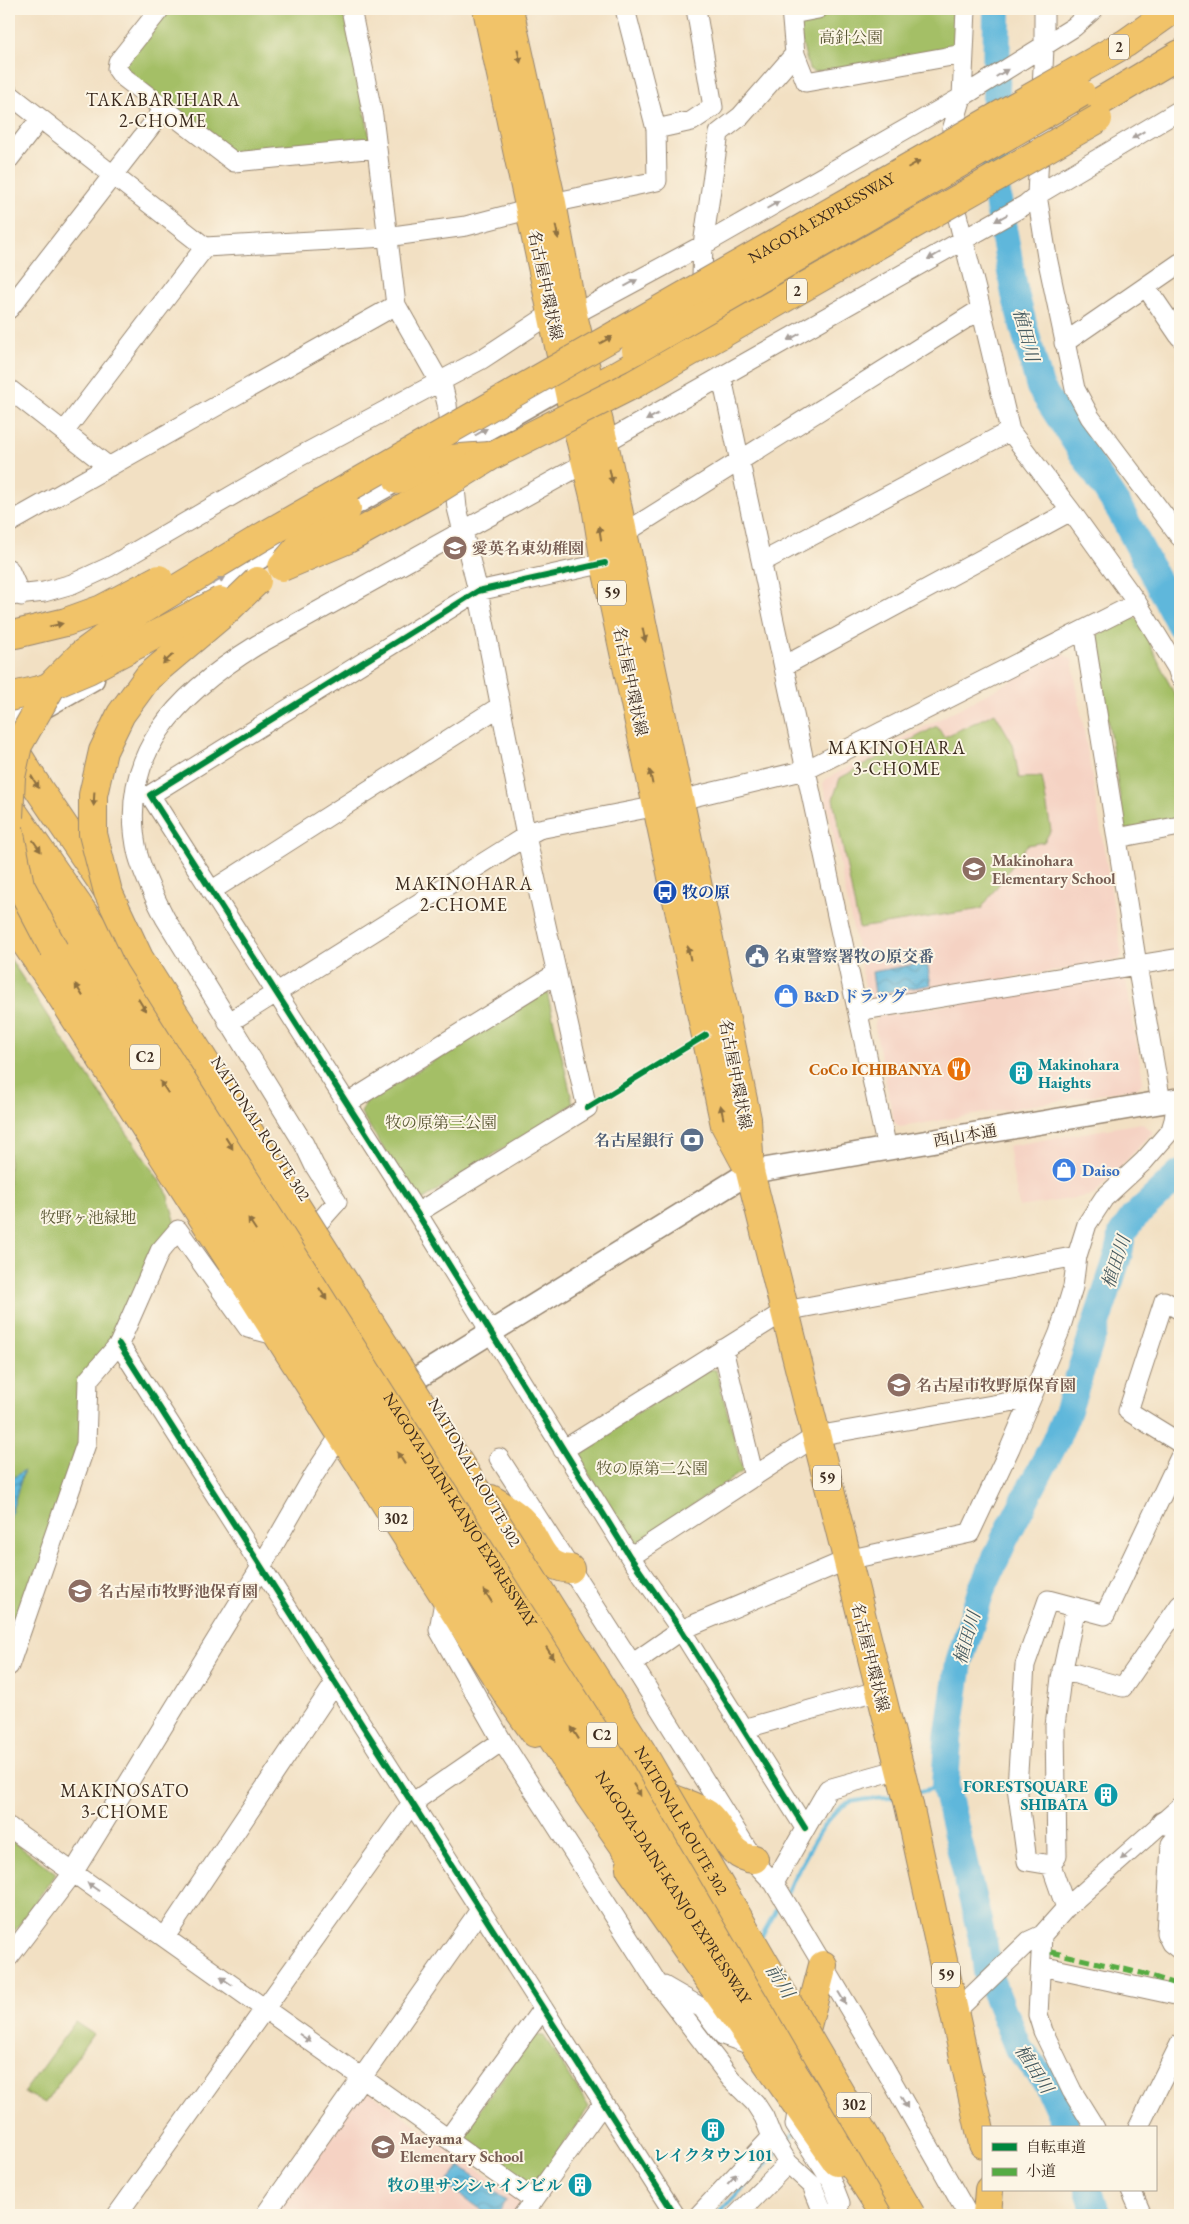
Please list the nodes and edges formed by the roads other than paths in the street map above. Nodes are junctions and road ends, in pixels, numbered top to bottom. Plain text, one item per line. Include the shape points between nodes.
1 (160, 9) edge
2 (351, 9) edge
3 (487, 9) edge
4 (509, 9) edge
5 (625, 9) edge
6 (696, 9) edge
7 (818, 9) edge
8 (966, 9) edge
9 (1044, 9) edge
10 (1094, 9) edge
11 (1174, 10) edge
12 (791, 12) edge
13 (1044, 46) junction
14 (795, 54) junction
15 (963, 54) junction
16 (1180, 54) edge
17 (1180, 70) edge
18 (969, 93) junction
19 (9, 94) edge
20 (1085, 99) junction
21 (165, 108) junction
22 (1180, 110) edge
23 (40, 118) junction
24 (656, 129) junction
25 (952, 130) dead end
26 (376, 148) junction
27 (9, 159) edge
28 (113, 176) junction
29 (1031, 200) junction
30 (541, 206) junction
31 (957, 215) dead end
32 (970, 235) junction
33 (386, 237) junction
34 (703, 245) junction
35 (206, 247) junction
36 (1180, 263) edge
37 (1146, 287) junction
38 (396, 306) junction
39 (694, 307) dead end
40 (9, 309) edge
41 (981, 309) junction
42 (562, 314) junction
43 (1180, 337) edge
44 (1064, 343) junction
45 (722, 378) junction
46 (440, 381) junction
47 (579, 387) junction
48 (9, 389) edge
49 (473, 417) junction
50 (1010, 431) junction
51 (64, 432) junction
52 (595, 453) junction
53 (740, 459) junction
54 (452, 460) junction
55 (109, 467) junction
56 (1071, 511) junction
57 (9, 523) edge
58 (464, 531) junction
59 (623, 534) junction
60 (1180, 537) edge
61 (762, 562) junction
62 (605, 563) junction
63 (9, 569) edge
64 (257, 581) junction
65 (478, 591) junction
66 (15, 596) edge
67 (1137, 603) junction
68 (1084, 631) junction
69 (9, 634) edge
70 (784, 666) junction
71 (1180, 677) edge
72 (9, 699) edge
73 (499, 707) junction
74 (9, 727) edge
75 (9, 741) edge
76 (806, 770) junction
77 (142, 793) junction
78 (669, 803) junction
79 (9, 806) edge
80 (9, 817) edge
81 (1180, 826) edge
82 (9, 829) edge
83 (526, 836) junction
84 (1117, 838) junction
85 (9, 852) edge
86 (211, 891) junction
87 (9, 919) edge
88 (1180, 958) edge
89 (1137, 965) junction
90 (557, 973) junction
91 (276, 993) junction
92 (858, 1011) junction
93 (228, 1022) junction
94 (1173, 1100) edge
95 (346, 1104) junction
96 (887, 1149) junction
97 (750, 1172) junction
98 (417, 1213) junction
99 (320, 1221) junction
100 (1077, 1256) junction
101 (288, 1259) junction
102 (1180, 1310) edge
103 (785, 1311) junction
104 (491, 1332) junction
105 (279, 1336) junction
106 (120, 1344) junction
107 (723, 1349) junction
108 (420, 1376) junction
109 (1028, 1405) junction
110 (341, 1434) junction
111 (816, 1436) junction
112 (1180, 1443) edge
113 (563, 1450) junction
114 (1180, 1457) edge
115 (499, 1458) dead end
116 (754, 1477) junction
117 (491, 1498) junction
118 (630, 1557) junction
119 (847, 1560) junction
120 (261, 1567) junction
121 (570, 1569) junction
122 (445, 1596) junction
123 (1180, 1606) edge
124 (1076, 1607) junction
125 (681, 1630) junction
126 (632, 1664) junction
127 (9, 1666) edge
128 (1062, 1670) junction
129 (335, 1683) junction
130 (880, 1690) junction
131 (743, 1729) junction
132 (502, 1742) junction
133 (904, 1786) junction
134 (667, 1796) junction
135 (412, 1804) junction
136 (1180, 1807) edge
137 (9, 1827) edge
138 (805, 1828) junction
139 (1174, 1828) edge
140 (754, 1859) junction
141 (1051, 1865) junction
142 (73, 1873) junction
143 (774, 1883) junction
144 (1066, 1908) junction
145 (480, 1910) junction
146 (164, 1937) junction
147 (1036, 1938) junction
148 (1180, 1950) edge
149 (9, 1957) edge
150 (823, 1966) junction
151 (1042, 1966) junction
152 (656, 1981) junction
153 (1180, 1996) edge
154 (962, 2006) junction
155 (543, 2008) junction
156 (265, 2009) junction
157 (807, 2026) junction
158 (1180, 2044) edge
159 (754, 2046) junction
160 (362, 2078) junction
161 (603, 2103) junction
162 (1095, 2126) edge
163 (1139, 2126) edge
164 (982, 2137) edge
165 (448, 2139) junction
166 (780, 2151) junction
167 (834, 2172) junction
168 (986, 2192) edge
169 (989, 2192) edge
170 (1132, 2192) edge
171 (534, 2200) junction
172 (964, 2208) edge
173 (117, 2215) edge
174 (266, 2215) edge
175 (523, 2215) edge
176 (675, 2215) edge
177 (699, 2215) edge
178 (737, 2215) edge
179 (824, 2215) edge
180 (835, 2215) edge
181 (873, 2215) edge
182 (885, 2215) edge
183 (911, 2215) edge
184 (921, 2215) edge
185 (987, 2215) edge
186 (1142, 2215) edge

1 - 21 street via 118,62 117,70
2 - 26 street via 373,116
3 - 30 main road, 名古屋中環状線 / 59
4 -> 30 main road, 名古屋中環状線 / 59
5 - 24 street
6 - 24 street via 713,106 692,122
7 - 12 street
8 - 15 street
9 - 13 street
10 - 13 street via 1074,27
11 - 20 main road, NAGOYA EXPRESSWAY / 2 via 1126,43
12 - 14 street
18 -> 13 street
13 - 29 street
14 - 15 street via 806,82
14 - 34 street via 741,116 719,133
15 - 18 street
16 - 20 main road
17 - 20 main road, NAGOYA EXPRESSWAY / 2
18 - 25 street
34 -> 18 street
19 - 23 street
20 - 47 main road
49 -> 20 main road, NAGOYA EXPRESSWAY / 2, bridge
20 - 64 main road, NAGOYA EXPRESSWAY / 2, bridge via 634,384 491,456 429,477 326,536
21 - 26 street via 234,162
21 - 28 street
22 -> 29 street
23 - 27 street
23 - 28 street
24 - 30 street via 657,181
26 - 33 street
28 - 35 street
28 - 40 street
29 -> 32 street
29 - 44 street
30 - 33 street via 466,226
30 - 42 main road, 名古屋中環状線 / 59
31 - 32 street
32 - 41 street
32 -> 45 street
33 - 35 street
33 - 38 street
34 - 39 street via 702,276
42 -> 34 street
35 - 51 street
36 - 37 street
37 - 43 street
37 - 44 street
38 - 46 street
38 - 55 street
41 - 50 street
41 - 53 street
42 - 46 street
42 - 47 main road, 名古屋中環状線 / 59
44 - 60 street via 1080,400
45 -> 52 street
45 - 53 street
46 - 54 street via 447,404
46 - 66 street via 293,460 109,567 72,584
47 - 52 main road, 名古屋中環状線 / 59
47 - 54 street
48 - 51 street
69 -> 49 main road, bridge via 66,622 102,609 404,443
80 -> 49 main road, bridge via 11,777 18,745 54,682 82,654 140,611 262,537
50 - 56 street
50 - 61 street
51 - 55 street
52 - 58 street
52 -> 59 main road, 名古屋中環状線 / 59
62 -> 52 main road, 名古屋中環状線 / 59
53 - 59 street
53 - 61 street
54 - 58 street via 457,508
72 -> 54 street
54 - 74 street
55 - 57 street
56 - 67 street
56 - 70 street
58 - 65 street
58 - 77 street via 224,666 191,693 148,747
59 -> 78 main road, 名古屋中環状線 / 59
61 - 70 street
62 - 65 street
78 -> 62 main road, 名古屋中環状線 / 59
63 - 66 street
64 - 72 main road, bridge via 88,670
64 -> 183 main road, bridge via 148,677 122,714 103,751 93,795 93,834 108,892 139,958 642,1752
65 - 73 street
65 - 77 street
67 - 68 street
67 - 71 street
68 - 76 street
68 - 84 street
70 - 76 street
73 - 83 street
73 - 86 street
75 -> 99 main road, NATIONAL ROUTE 302 / 302
76 - 78 street
76 - 92 street
77 - 86 street
77 - 93 street via 134,817 138,855 165,918
78 - 83 street via 539,829
78 - 97 main road, 名古屋中環状線 / 59 via 747,1119
79 -> 101 main road, NAGOYA-DAINI-KANJO EXPRESSWAY / C2 via 98,934
81 - 84 street
182 -> 82 main road, bridge via 584,1788 242,1252 54,950 20,885
83 - 90 street
83 - 91 street
84 - 89 street
101 -> 85 main road, NAGOYA-DAINI-KANJO EXPRESSWAY / C2
86 - 91 street
87 - 105 main road, 302
88 - 89 street
89 - 92 street
89 - 94 street
90 - 95 street
90 - 98 street via 587,1108
91 - 93 street
91 - 95 street
92 - 96 street
93 - 99 street via 337,1202
94 - 96 street, 西山本通
94 - 100 street via 1171,1130 1144,1161 1104,1198 1087,1224
95 - 98 street
96 - 97 street, 西山本通
97 - 103 main road, 名古屋中環状線 / 59
97 - 104 street
98 - 104 street
99 - 108 main road, NATIONAL ROUTE 302 / 302
100 - 103 street
100 - 109 street via 1065,1314
182 -> 101 main road, NAGOYA-DAINI-KANJO EXPRESSWAY / C2 via 608,1785
101 -> 183 main road, NAGOYA-DAINI-KANJO EXPRESSWAY / C2, bridge via 834,2104
102 - 112 street via 1164,1301 1128,1412
103 - 107 street
103 - 111 main road, 名古屋中環状線 / 59
104 - 108 street
104 - 113 street
105 - 106 street via 248,1328 178,1230 160,1251
105 - 110 main road, 302
106 - 120 street
106 - 127 street via 88,1380 86,1444
107 - 113 street
107 - 116 street
108 - 117 main road, NATIONAL ROUTE 302 / 302
109 - 111 street via 1015,1401
109 - 119 street via 970,1533
110 - 120 street
110 - 122 main road, 302
111 - 116 street
111 - 119 main road, 名古屋中環状線 / 59
113 - 118 street
114 - 124 street via 1105,1615
115 - 121 street
116 - 118 street
117 - 121 main road via 521,1519 548,1561 556,1568
117 - 134 main road, NATIONAL ROUTE 302 / 302
118 - 125 street
119 - 125 street
119 - 130 main road, 名古屋中環状線 / 59
120 - 129 street
120 - 142 street
121 - 126 street
122 - 132 street via 439,1630
122 - 159 main road, 302 via 509,1697
123 - 128 street via 1123,1687
124 - 128 street
124 - 141 street via 1048,1600 1025,1665 1017,1786 1028,1860
125 - 126 street
125 - 131 street
126 - 140 street
128 - 141 street via 1055,1726 1057,1856
129 - 135 street
129 - 146 street
130 - 131 street
130 - 133 main road, 名古屋中環状線 / 59
131 - 138 street
132 - 135 street
132 - 152 street
133 - 138 street via 828,1789
133 - 154 main road, 名古屋中環状線 / 59
134 - 140 main road via 706,1813 715,1821 736,1854
134 - 157 main road, NATIONAL ROUTE 302 / 302, bridge
135 - 145 street
135 - 156 street
136 - 139 street
137 - 142 street
138 - 143 street
139 -> 144 street
139 - 148 street via 1166,1933
140 - 143 street
141 - 144 street
146 -> 142 street
142 - 149 street
143 - 150 street
144 - 147 street
145 - 155 street
145 - 160 street
156 -> 146 street
147 - 151 street
147 - 154 street
150 - 157 main road
150 -> 172 street
151 - 153 street
151 - 162 street via 1038,2015 1043,2032 1072,2091
152 - 159 street via 702,2008 723,2035
152 - 166 street via 731,2079 755,2103
154 - 164 main road, 名古屋中環状線 / 59
155 - 161 street
155 - 165 street
156 -> 160 street
156 - 173 street
157 - 184 main road, NATIONAL ROUTE 302 / 302
158 - 163 street
159 - 167 main road, 302
160 - 165 street
160 - 174 street
161 - 171 street
161 - 176 street
165 - 171 street
177 -> 166 street
166 - 178 street
166 - 179 street via 812,2185
167 - 180 street via 840,2203
167 - 181 main road, 302
168 - 172 street
169 - 185 main road
170 - 186 street
171 - 175 street

